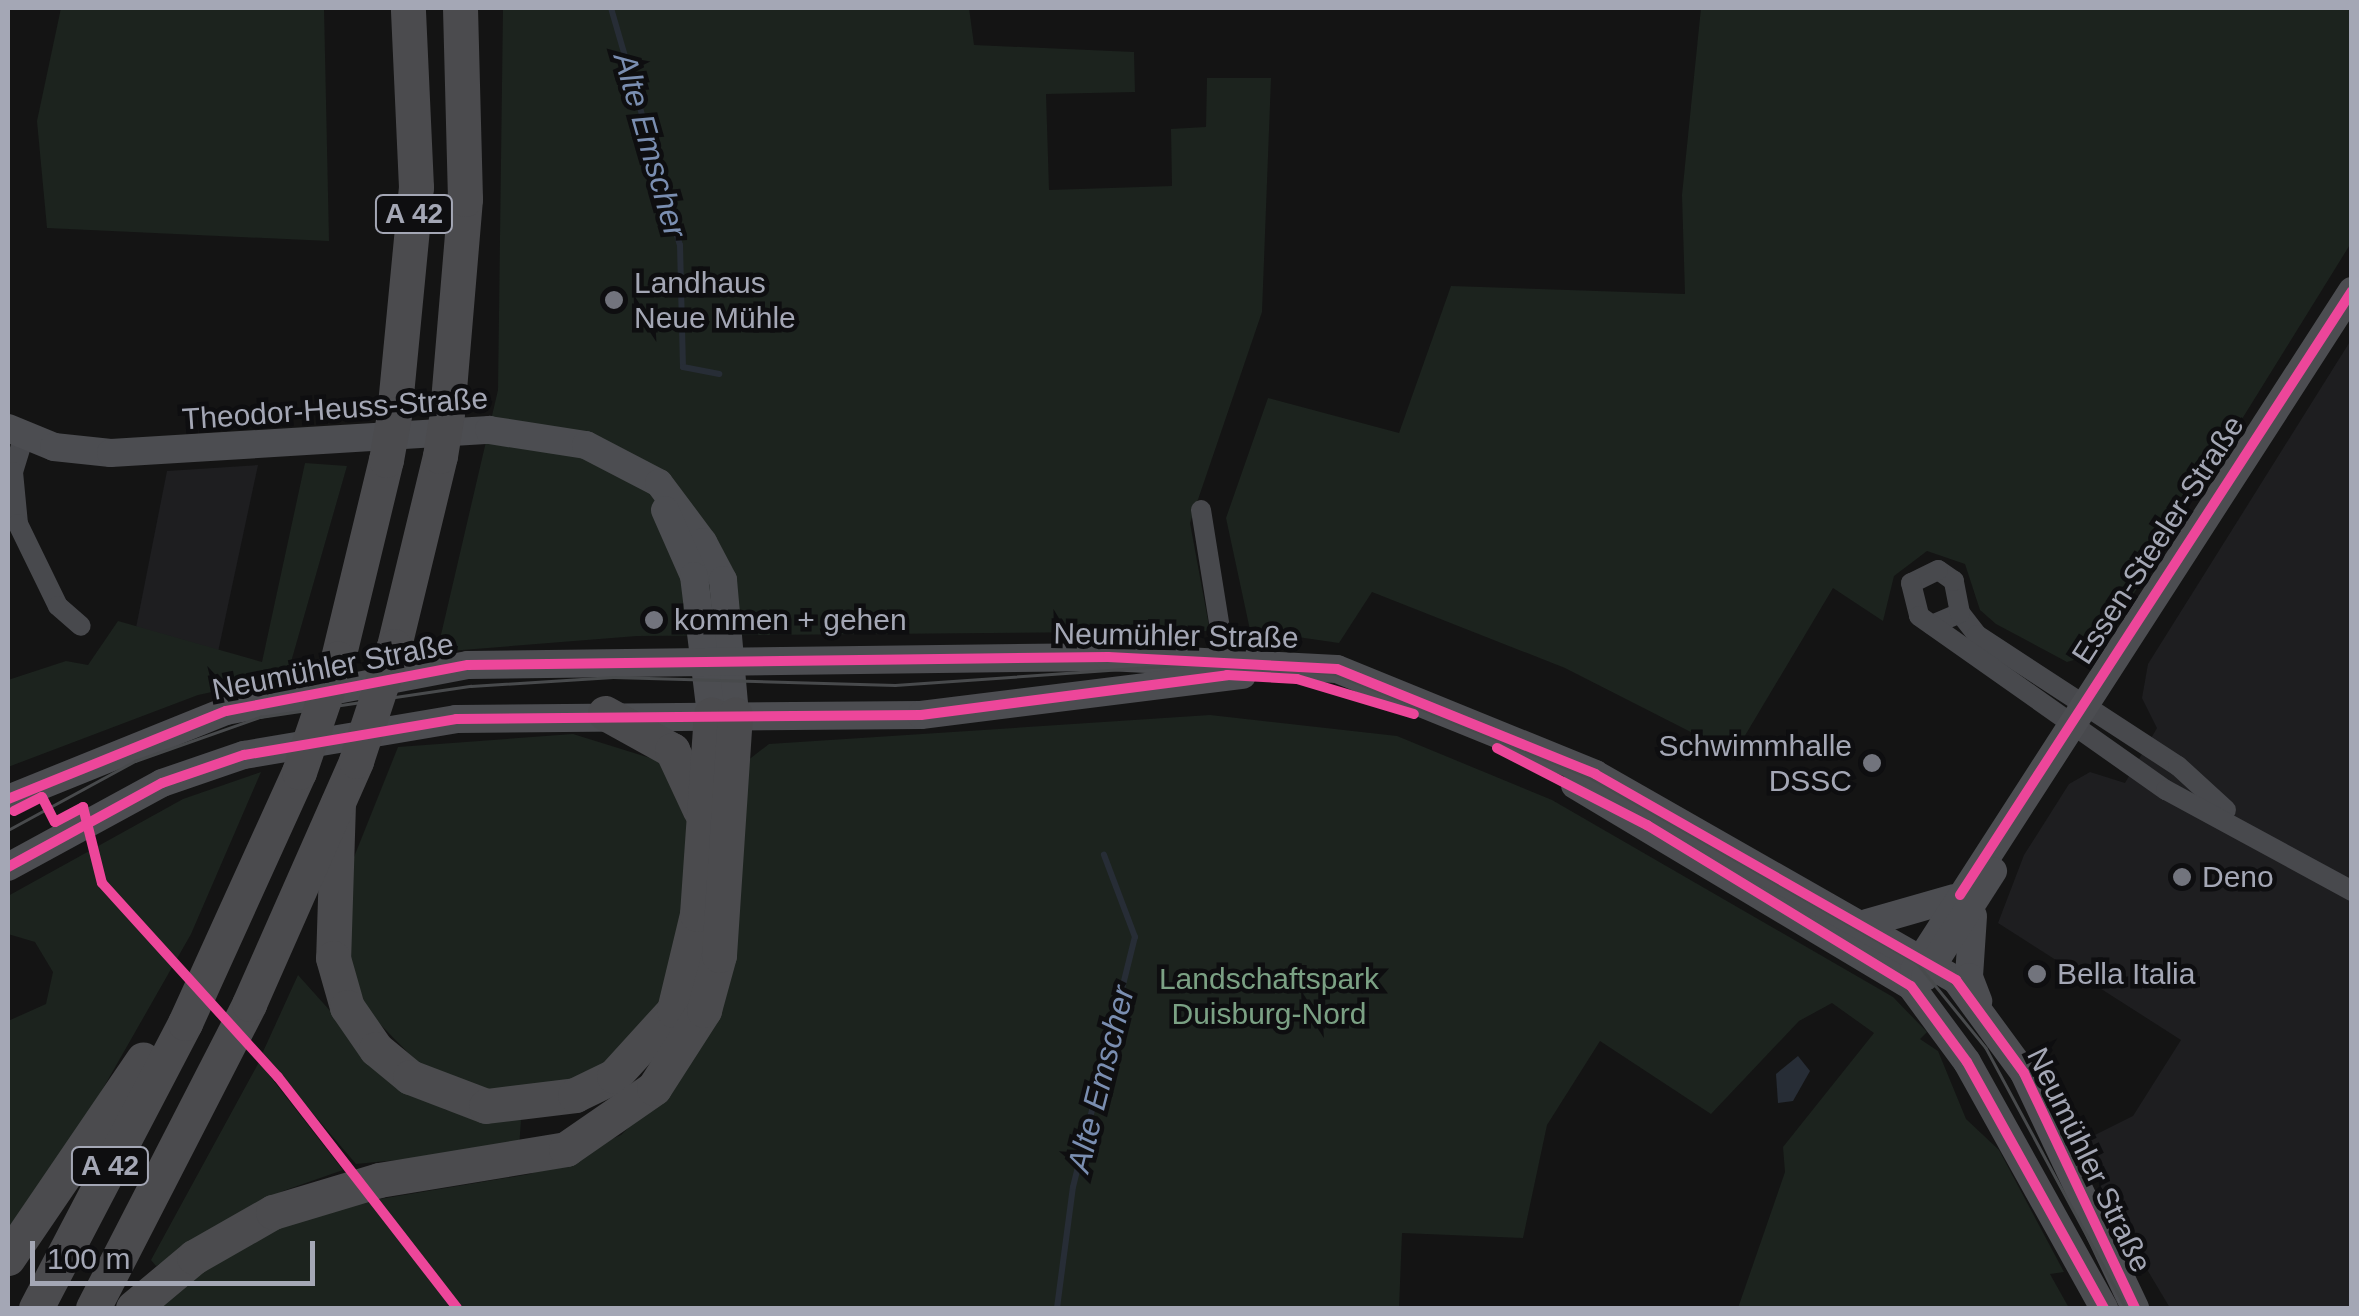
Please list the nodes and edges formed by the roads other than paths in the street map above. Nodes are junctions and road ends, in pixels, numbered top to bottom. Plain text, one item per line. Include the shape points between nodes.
1 (408, 8) edge
2 (460, 8) edge
3 (2352, 291) edge
4 (16, 432) edge
5 (1201, 510) dead end
6 (1960, 614) junction
7 (1932, 625) junction
8 (80, 626) dead end
9 (721, 657) junction
10 (1226, 666) junction
11 (605, 713) junction
12 (723, 715) junction
13 (2081, 716) junction
14 (8, 799) edge
15 (338, 804) junction
16 (704, 820) junction
17 (8, 866) edge
18 (2352, 891) edge
19 (1966, 903) junction
20 (1867, 923) junction
21 (1928, 960) junction
22 (1911, 986) junction
23 (1979, 1002) junction
24 (180, 1016) junction
25 (8, 1258) edge
26 (36, 1308) edge
27 (93, 1308) edge
28 (133, 1308) edge
29 (2104, 1308) edge
30 (2135, 1308) edge

1 - 24 highway, A 42, bridge via 416,187 386,460 338,658 298,772 240,906
2 - 15 highway, A 42, bridge via 465,199 447,413 394,646
3 - 13 main road, Essen-Steeler-Straße
4 - 8 street, Theodor-Heuss-Straße via 18,524 58,606
4 - 9 main road, Theodor-Heuss-Straße via 78,451 147,453 532,432 586,445 678,501 723,580
5 - 10 street
6 - 7 street
6 - 7 street via 1954,581 1922,572 1910,601
6 - 13 street via 1977,635
7 - 13 street
9 - 10 main road, Neumühler Straße
9 - 12 main road, Theodor-Heuss-Straße
9 - 14 main road, Neumühler Straße via 468,665 242,707 131,742
10 - 12 main road, Neumühler Straße via 922,715
10 - 20 main road, Neumühler Straße via 1336,668 1474,719
10 - 22 main road, Neumühler Straße via 1332,686 1468,734 1588,791
11 - 12 main road, Neumühler Straße
11 - 16 highway via 672,750
11 - 17 main road, Neumühler Straße via 456,719 244,755 162,783
12 - 16 highway
12 - 28 highway via 720,954 704,1010 654,1088 566,1148 318,1194 234,1230
13 - 18 street via 2166,790 2242,825
13 - 19 main road, Essen-Steeler-Straße
15 - 16 highway via 330,918 347,1007 410,1078 486,1106 575,1096 646,1046 674,1010 690,962
15 - 27 highway, A 42 via 220,1063
19 - 20 main road
19 - 21 main road, Essen-Steeler-Straße
19 - 23 main road via 1968,967
20 - 21 main road, Neumühler Straße
21 - 22 main road, Essen-Steeler-Straße
21 - 23 main road, Neumühler Straße
22 - 29 main road, Neumühler Straße via 1967,1062
23 - 30 main road, Neumühler Straße via 2024,1073
24 - 25 highway
24 - 26 highway, A 42

